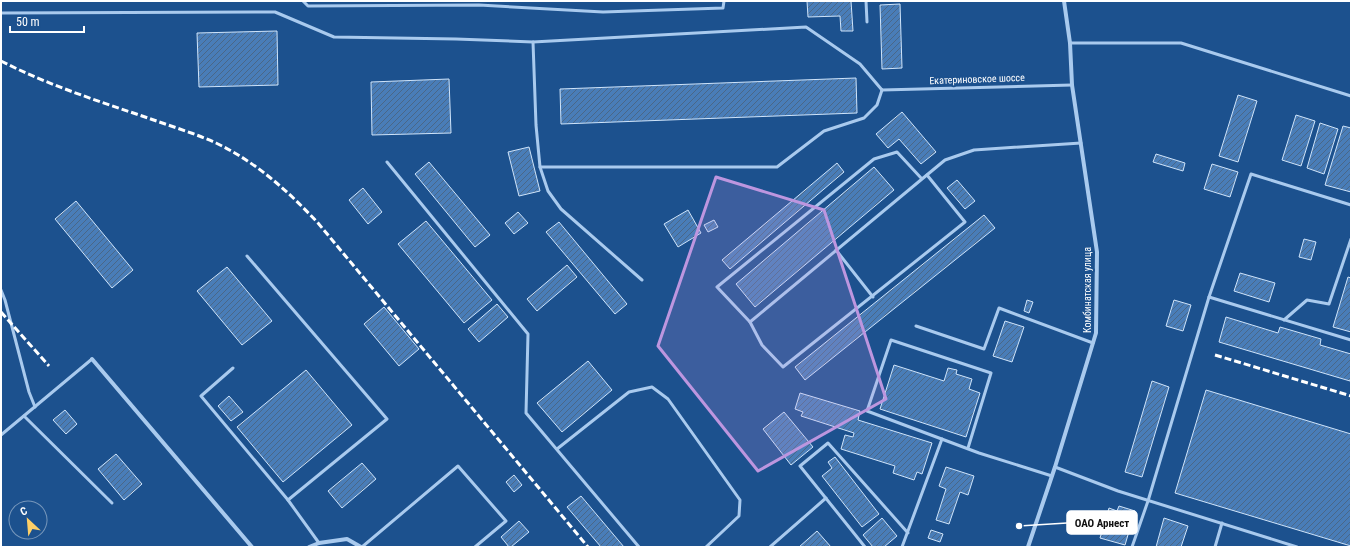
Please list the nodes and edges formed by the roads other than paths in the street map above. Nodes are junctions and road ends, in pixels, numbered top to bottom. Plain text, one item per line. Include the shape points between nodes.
1 (303, 1) edge
2 (724, 1) edge
3 (866, 1) edge
4 (1064, 1) edge
5 (1, 13) edge
6 (867, 22) dead end
7 (533, 42) junction
8 (1070, 43) junction
9 (1072, 85) junction
10 (882, 90) junction
11 (1351, 96) edge
12 (1081, 143) junction
13 (387, 162) dead end
14 (540, 167) junction
15 (927, 175) junction
16 (922, 179) junction
17 (1351, 205) edge
18 (1351, 240) edge
19 (836, 250) junction
20 (247, 256) dead end
21 (642, 280) dead end
22 (1, 290) edge
23 (873, 297) junction
24 (1209, 298) junction
25 (1284, 320) junction
26 (750, 322) junction
27 (916, 326) dead end
28 (1351, 340) edge
29 (1093, 343) junction
30 (92, 359) joint
31 (234, 368) dead end
32 (35, 407) junction
33 (24, 416) junction
34 (1, 435) edge
35 (942, 438) junction
36 (968, 448) junction
37 (557, 449) junction
38 (1055, 467) junction
39 (1052, 476) junction
40 (826, 498) junction
41 (288, 500) junction
42 (1148, 501) junction
43 (112, 503) dead end
44 (1222, 523) junction
45 (908, 533) junction
46 (319, 543) junction
47 (252, 547) edge
48 (309, 547) edge
49 (362, 547) edge
50 (475, 547) edge
51 (639, 547) edge
52 (706, 547) edge
53 (770, 547) edge
54 (865, 547) edge
55 (902, 547) edge
56 (1028, 547) edge
57 (1132, 547) edge
58 (1215, 547) edge
59 (1297, 547) edge

1 - 2 lane via 308,6 479,5 603,12 723,8
3 - 6 lane
4 - 8 street, Комбинатская улица
5 - 7 lane via 275,12 334,37
7 - 10 lane via 806,27 860,64
7 - 14 lane
8 - 9 street, Комбинатская улица
8 - 11 lane via 1181,43
9 - 10 lane, Екатериновское шоссе
9 - 12 street, Комбинатская улица
10 - 14 lane via 877,105 864,118 824,131 777,167
12 - 15 lane via 974,150 945,160
12 - 29 street, Комбинатская улица via 1097,252 1096,333
13 - 37 lane via 528,334 526,413
14 - 21 lane via 548,191 561,209
15 - 16 lane
15 - 23 lane via 965,222
16 - 19 lane
16 - 26 lane via 896,152 874,159 717,287
17 - 24 lane via 1251,174
18 - 25 lane via 1329,304 1307,300
19 - 23 lane
19 - 26 lane
20 - 41 lane via 387,419
22 - 32 lane
23 - 26 lane via 782,367 762,345
24 - 25 lane
24 - 42 lane
25 - 28 lane
27 - 29 lane via 984,349 999,308
29 - 38 street, Комбинатская улица
30 - 32 lane
30 - 47 street
31 - 41 lane via 201,396
32 - 33 lane
33 - 34 lane
33 - 43 lane
35 - 36 lane
35 - 36 lane via 867,411 891,340 991,373
35 - 45 lane
36 - 39 lane
37 - 51 lane
37 - 52 lane via 629,392 652,387 668,399 740,500 739,516
38 - 39 street, Комбинатская улица
38 - 42 lane
39 - 56 street, Комбинатская улица
40 - 45 lane via 800,466 828,444
40 - 53 lane
40 - 54 lane
41 - 46 lane
42 - 44 lane
42 - 57 lane
44 - 58 lane
44 - 59 lane
45 - 55 lane
46 - 48 street
46 - 49 street via 347,539
49 - 50 lane via 458,466 506,521

